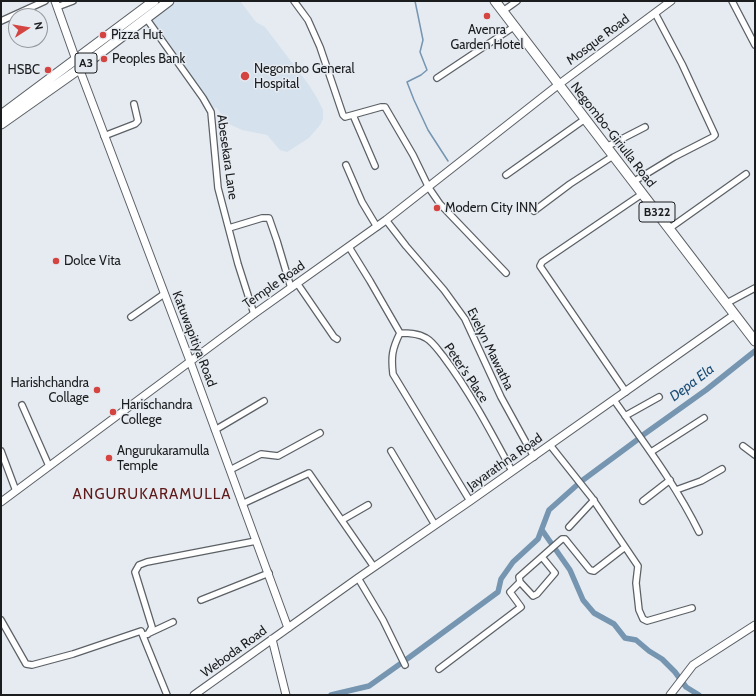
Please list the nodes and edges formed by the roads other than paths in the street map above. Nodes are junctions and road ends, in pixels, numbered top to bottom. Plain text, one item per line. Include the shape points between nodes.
1 (45, 1) edge
2 (73, 1) edge
3 (154, 1) edge
4 (169, 1) edge
5 (294, 1) edge
6 (495, 1) edge
7 (517, 1) edge
8 (671, 1) edge
9 (732, 1) edge
10 (56, 4) edge
11 (503, 11) junction
12 (655, 13) junction
13 (146, 18) junction
14 (1, 21) edge
15 (514, 26) junction
16 (753, 36) edge
17 (755, 45) edge
18 (77, 64) junction
19 (437, 78) dead end
20 (558, 85) junction
21 (134, 104) dead end
22 (1, 115) edge
23 (353, 115) junction
24 (585, 119) junction
25 (1, 124) edge
26 (645, 127) dead end
27 (104, 136) junction
28 (606, 146) junction
29 (613, 156) junction
30 (346, 165) dead end
31 (375, 166) dead end
32 (746, 174) dead end
33 (506, 175) dead end
34 (633, 182) junction
35 (429, 188) junction
36 (642, 194) junction
37 (534, 211) dead end
38 (386, 220) junction
39 (377, 227) junction
40 (228, 228) junction
41 (670, 228) junction
42 (349, 247) junction
43 (506, 273) dead end
44 (297, 283) junction
45 (291, 288) junction
46 (755, 288) edge
47 (164, 294) junction
48 (727, 304) junction
49 (254, 314) junction
50 (734, 315) junction
51 (131, 317) dead end
52 (400, 333) junction
53 (337, 339) dead end
54 (755, 341) edge
55 (190, 361) junction
56 (626, 392) junction
57 (659, 397) dead end
58 (614, 400) junction
59 (264, 401) dead end
60 (22, 405) dead end
61 (625, 416) junction
62 (704, 418) dead end
63 (215, 430) junction
64 (320, 433) dead end
65 (550, 445) junction
66 (744, 446) dead end
67 (1, 451) edge
68 (391, 451) dead end
69 (651, 452) junction
70 (755, 455) edge
71 (534, 457) junction
72 (49, 466) junction
73 (722, 469) dead end
74 (230, 470) junction
75 (512, 471) junction
76 (670, 480) junction
77 (676, 490) junction
78 (16, 491) junction
79 (594, 500) junction
80 (470, 501) junction
81 (643, 501) dead end
82 (1, 502) edge
83 (242, 504) junction
84 (368, 505) dead end
85 (342, 520) junction
86 (435, 525) junction
87 (569, 527) dead end
88 (699, 532) dead end
89 (256, 541) junction
90 (625, 547) junction
91 (542, 557) junction
92 (374, 567) junction
93 (269, 574) junction
94 (358, 578) junction
95 (520, 582) junction
96 (201, 600) dead end
97 (692, 608) dead end
98 (1, 620) edge
99 (173, 622) dead end
100 (755, 625) edge
101 (288, 628) junction
102 (145, 635) junction
103 (272, 639) junction
104 (405, 665) dead end
105 (439, 669) dead end
106 (672, 692) edge
107 (167, 695) edge
108 (194, 695) edge
109 (286, 695) edge

1 - 14 street
2 - 10 street
3 - 18 main road, A3
4 - 13 main road, A3
5 - 23 street via 308,20 320,47 343,116
6 - 11 main road, Negombo-Giriulla Road / B322
7 - 11 street
8 - 12 street, Mosque Road
9 - 16 street
10 - 18 street, Katuwapitiya Road
11 - 15 main road, Negombo-Giriulla Road / B322
12 - 20 street, Mosque Road
12 - 34 street via 715,135
13 - 18 main road, A3
13 - 40 street, Abesekara Lane via 203,98 210,112 218,188
15 - 19 street
15 - 20 main road, Negombo-Giriulla Road / B322
16 - 17 street
18 - 22 main road, A3
18 - 25 main road, A3
18 - 27 street, Katuwapitiya Road
20 - 24 main road, Negombo-Giriulla Road / B322
20 - 35 street, Temple Road
21 - 27 street via 138,121
23 - 31 street
23 - 35 street via 385,107
24 - 28 main road, Negombo-Giriulla Road / B322
24 - 33 street
26 - 28 street
27 - 47 street, Katuwapitiya Road
28 - 29 main road, Negombo-Giriulla Road / B322
29 - 34 main road, Negombo-Giriulla Road / B322
29 - 37 street
30 - 39 street via 362,202
32 - 41 street
34 - 36 main road, Negombo-Giriulla Road / B322
35 - 38 street, Temple Road
35 - 43 street via 440,204
36 - 41 main road, Negombo-Giriulla Road / B322
36 - 56 street via 542,262 540,266
38 - 39 street, Temple Road
38 - 71 street, Evelyn Mawatha via 465,319 501,397
39 - 42 street, Temple Road
40 - 45 street via 269,218
40 - 49 street, Abesekara Lane
41 - 48 main road, Negombo-Giriulla Road / B322
42 - 44 street, Temple Road
42 - 52 street
44 - 45 street, Temple Road
44 - 53 street
45 - 49 street, Temple Road
46 - 48 street
47 - 51 street
47 - 55 street, Katuwapitiya Road
48 - 50 main road, Negombo-Giriulla Road / B322
49 - 55 street, Temple Road
50 - 54 main road, Negombo-Giriulla Road / B322
50 - 56 street, Jayarathna Road
52 - 75 street, Peter's Place via 414,334 426,338 433,344 452,368 482,416
52 - 80 street via 393,347 393,374
55 - 63 street, Katuwapitiya Road
55 - 72 street, Temple Road
56 - 58 street, Jayarathna Road
57 - 61 street
58 - 61 street
58 - 65 street, Jayarathna Road
59 - 63 street
60 - 72 street
61 - 69 street
62 - 69 street
63 - 74 street, Katuwapitiya Road
64 - 74 street via 278,456 261,454
65 - 71 street, Jayarathna Road
65 - 79 street
66 - 70 street
67 - 78 street
68 - 86 street
69 - 76 street
71 - 75 street, Jayarathna Road
72 - 78 street, Temple Road
73 - 77 street via 701,481
74 - 83 street, Katuwapitiya Road
75 - 80 street, Jayarathna Road
76 - 77 street
76 - 81 street
77 - 88 street
78 - 82 street, Temple Road
79 - 87 street
79 - 90 street
80 - 86 street, Jayarathna Road
83 - 85 street via 309,473
83 - 89 street, Katuwapitiya Road
84 - 85 street
85 - 92 street
86 - 92 street, Jayarathna Road
89 - 93 street, Katuwapitiya Road
89 - 102 street via 139,565 135,572 152,627
90 - 91 street via 594,571 590,570 565,539
90 - 97 street via 638,566 636,583 639,610 643,619 647,621
91 - 95 street via 519,577
91 - 95 street via 555,573 537,594 533,596
92 - 94 street, Jayarathna Road
93 - 96 street
93 - 101 street, Katuwapitiya Road
94 - 101 street, Jayarathna Road
94 - 104 street via 383,620
95 - 105 street via 510,592 521,607
98 - 102 street via 26,664 32,665 73,654 141,630
99 - 102 street
100 - 106 street via 693,665
101 - 103 street, Weboda Road
102 - 107 street
103 - 108 street, Weboda Road
103 - 109 street

